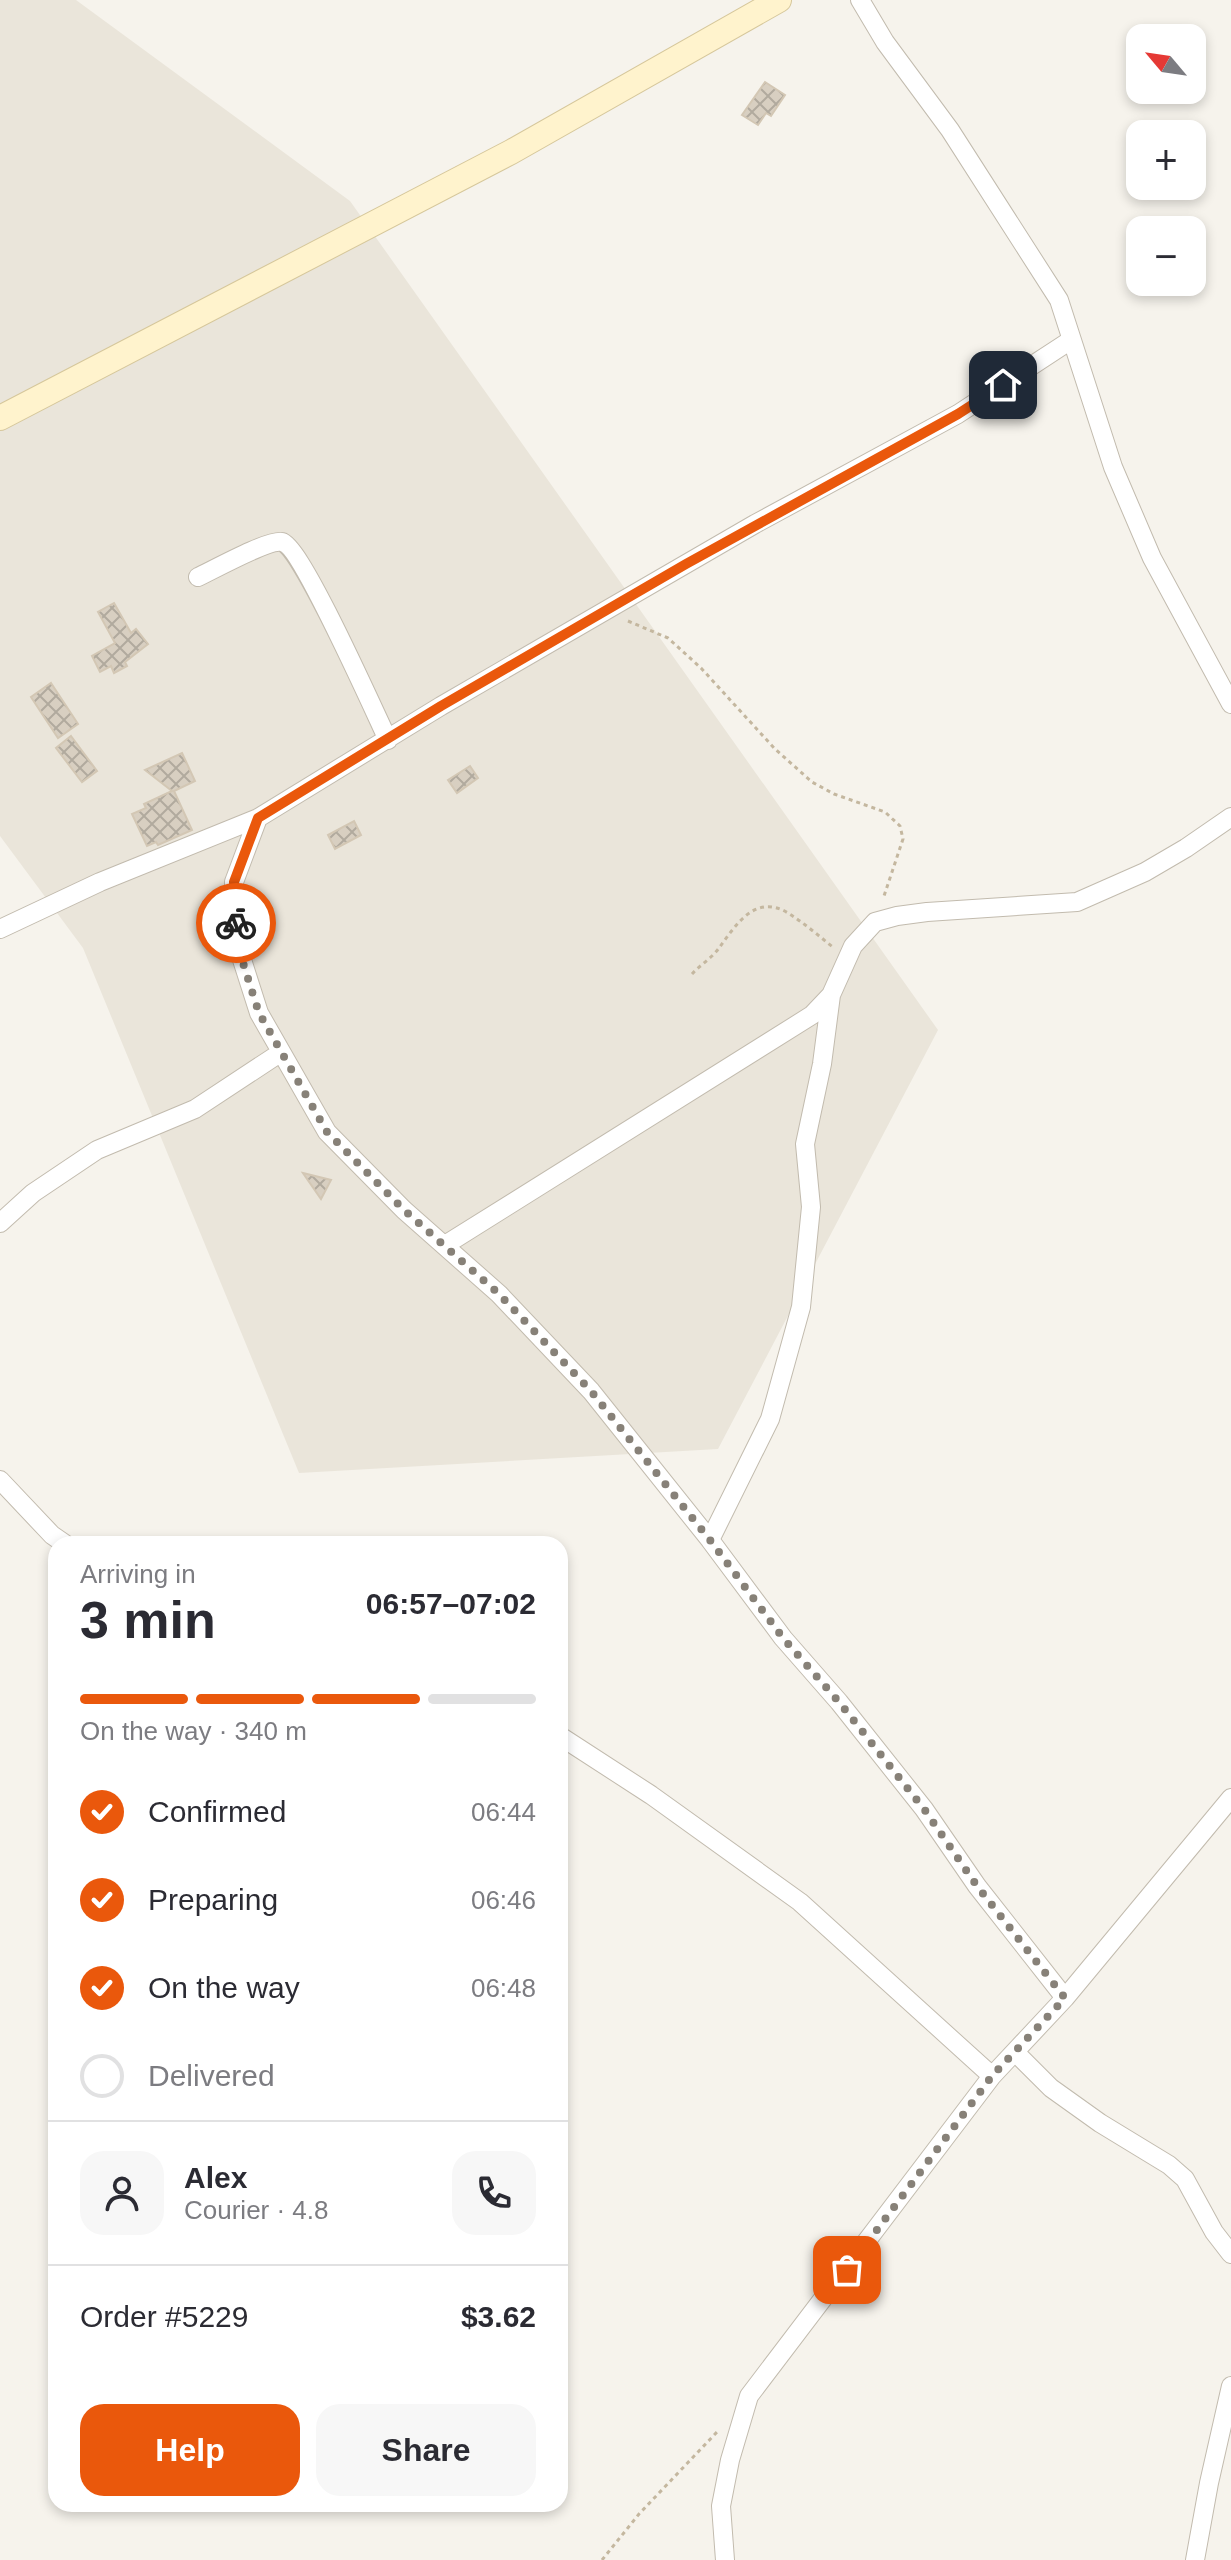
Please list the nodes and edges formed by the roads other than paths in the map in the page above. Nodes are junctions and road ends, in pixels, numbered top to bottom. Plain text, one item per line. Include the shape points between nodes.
1 (779, 0) edge
2 (860, 0) edge
3 (1071, 340) junction
4 (0, 418) edge
5 (198, 577) dead end
6 (1231, 704) edge
7 (388, 740) junction
8 (1231, 817) edge
9 (258, 818) junction
10 (0, 929) edge
11 (831, 995) junction
12 (280, 1053) junction
13 (0, 1223) edge
14 (445, 1245) junction
15 (0, 1480) edge
16 (53, 1536) edge
17 (710, 1540) junction
18 (568, 1741) edge
19 (1231, 1798) edge
20 (1065, 1998) junction
21 (1015, 2052) junction
22 (992, 2076) junction
23 (1231, 2254) edge
24 (1231, 2386) edge
25 (725, 2560) edge
26 (1195, 2560) edge

1 - 4 street via 511,152
2 - 3 street via 1059,300
3 - 6 street via 1113,467 1152,558
3 - 7 street via 958,414 755,524
5 - 7 street via 267,545 282,542 291,547
7 - 9 street
8 - 11 street via 1145,872 1077,902 927,912 875,922 847,957
9 - 10 street
9 - 12 street via 234,882 236,941 259,1013
11 - 14 street via 812,1015
11 - 17 street via 805,1144 811,1207 801,1307 770,1419
12 - 13 street via 195,1109 97,1150 33,1193
12 - 14 street via 327,1132
14 - 17 street via 591,1391
15 - 16 street
17 - 20 street via 924,1809
18 - 22 street via 800,1902
19 - 20 street
20 - 21 street
21 - 22 street
21 - 23 street via 1051,2088 1185,2179
22 - 25 street via 749,2396 721,2506
24 - 26 street

